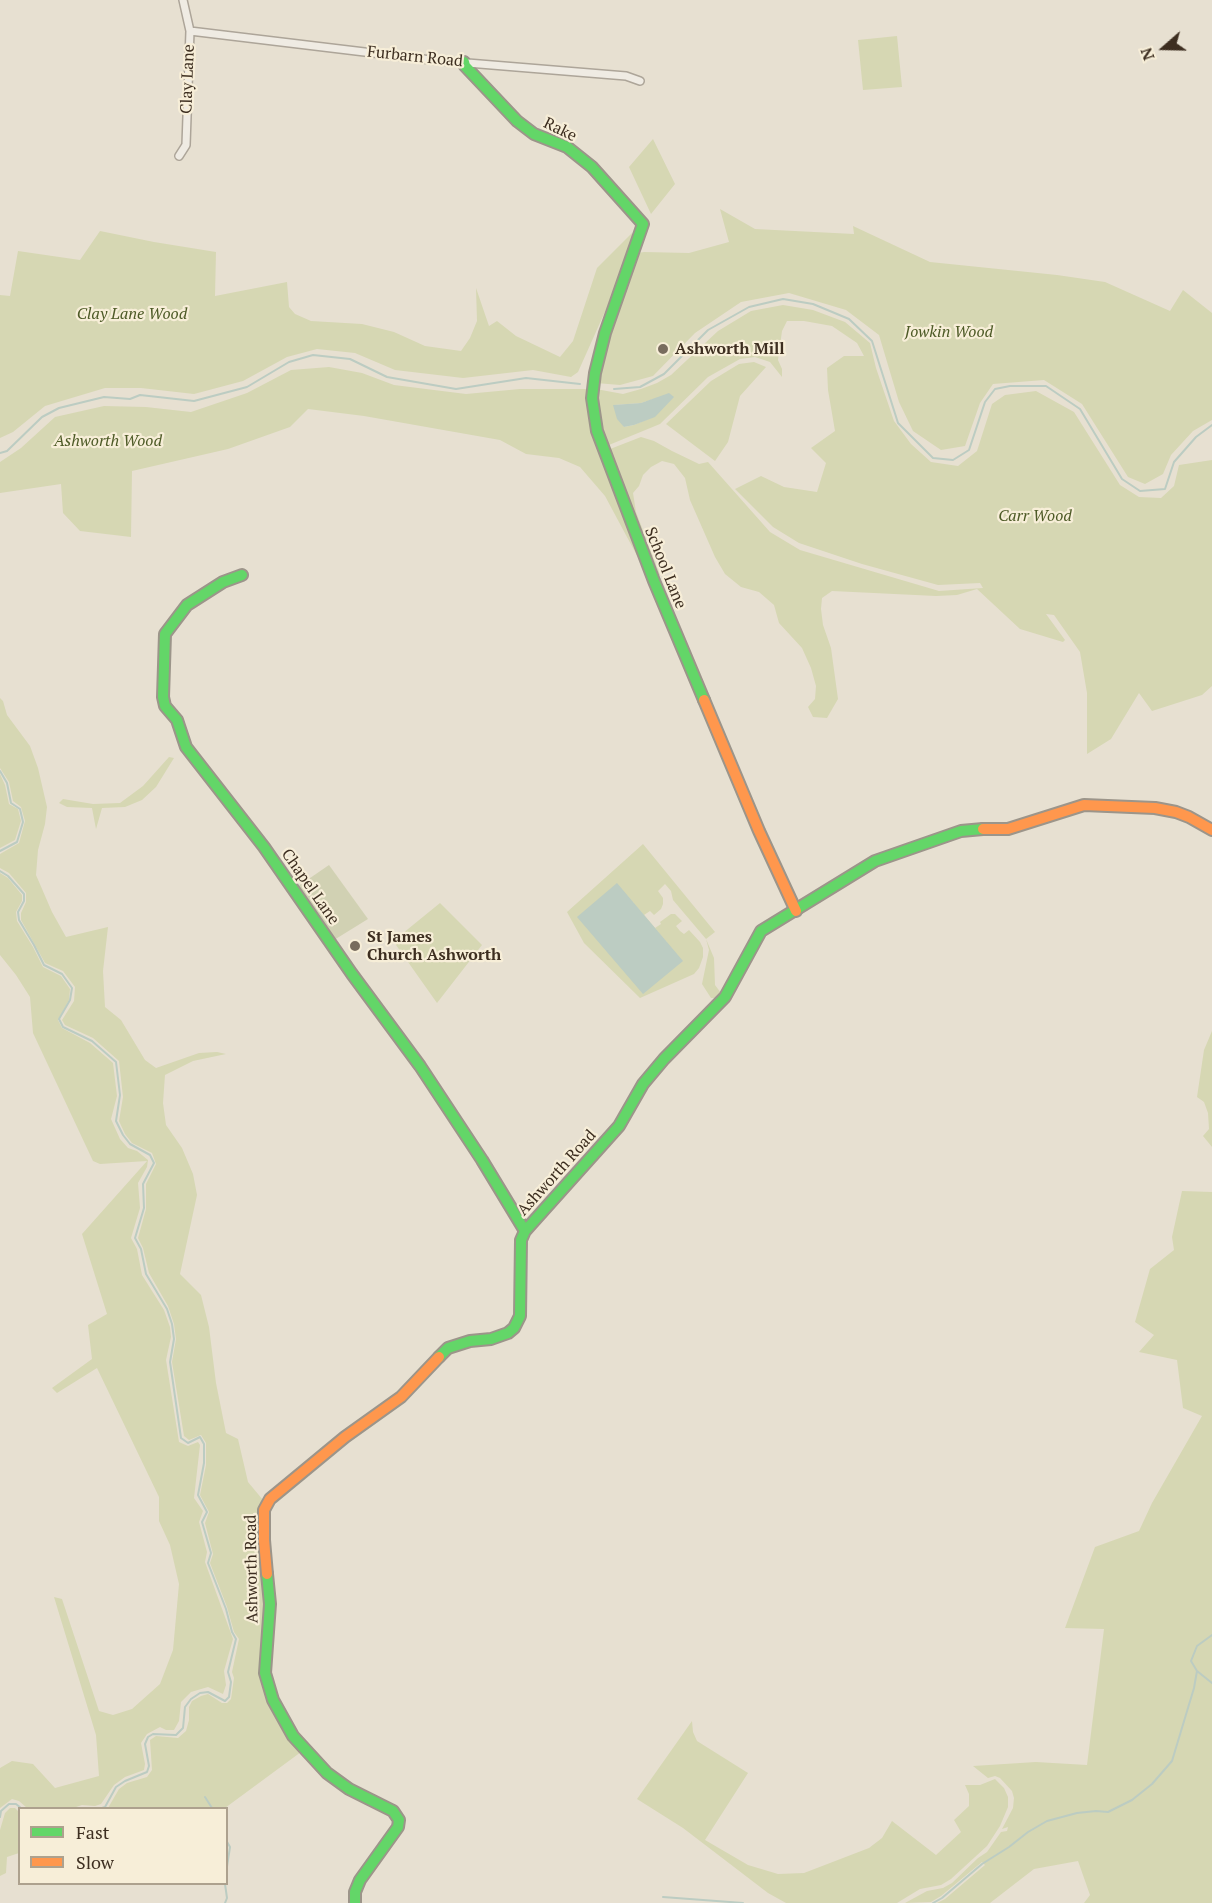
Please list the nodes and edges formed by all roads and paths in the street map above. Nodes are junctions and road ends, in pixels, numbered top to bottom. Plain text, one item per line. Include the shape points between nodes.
1 (183, 0) edge
2 (190, 31) junction
3 (464, 62) junction
4 (640, 81) dead end
5 (179, 156) dead end
6 (643, 224) joint
7 (242, 575) dead end
8 (1212, 830) edge
9 (796, 911) junction
10 (525, 1231) junction
11 (355, 1903) edge

1 - 2 street, Clay Lane
2 - 3 street, Furbarn Road
2 - 5 street, Clay Lane via 186,145
3 - 4 street, Furbarn Road via 626,76
3 - 6 street, Rake via 517,121 534,134 567,147 592,167
6 - 9 street, School Lane via 595,373 592,398 597,431 654,581
7 - 10 street, Chapel Lane via 187,605 165,634 165,706 177,720 186,747 264,847 420,1066
8 - 9 street, Ashworth Road via 1176,812 1084,805 1017,827 961,831 875,861
9 - 10 street, Ashworth Road via 761,931 724,997 664,1059 643,1084 619,1126
10 - 11 street, Ashworth Road via 521,1240 520,1316 514,1328 441,1353 401,1397 290,1480 270,1498 264,1510 270,1604 265,1673 273,1700 286,1727 327,1773 393,1811 399,1820 360,1880

